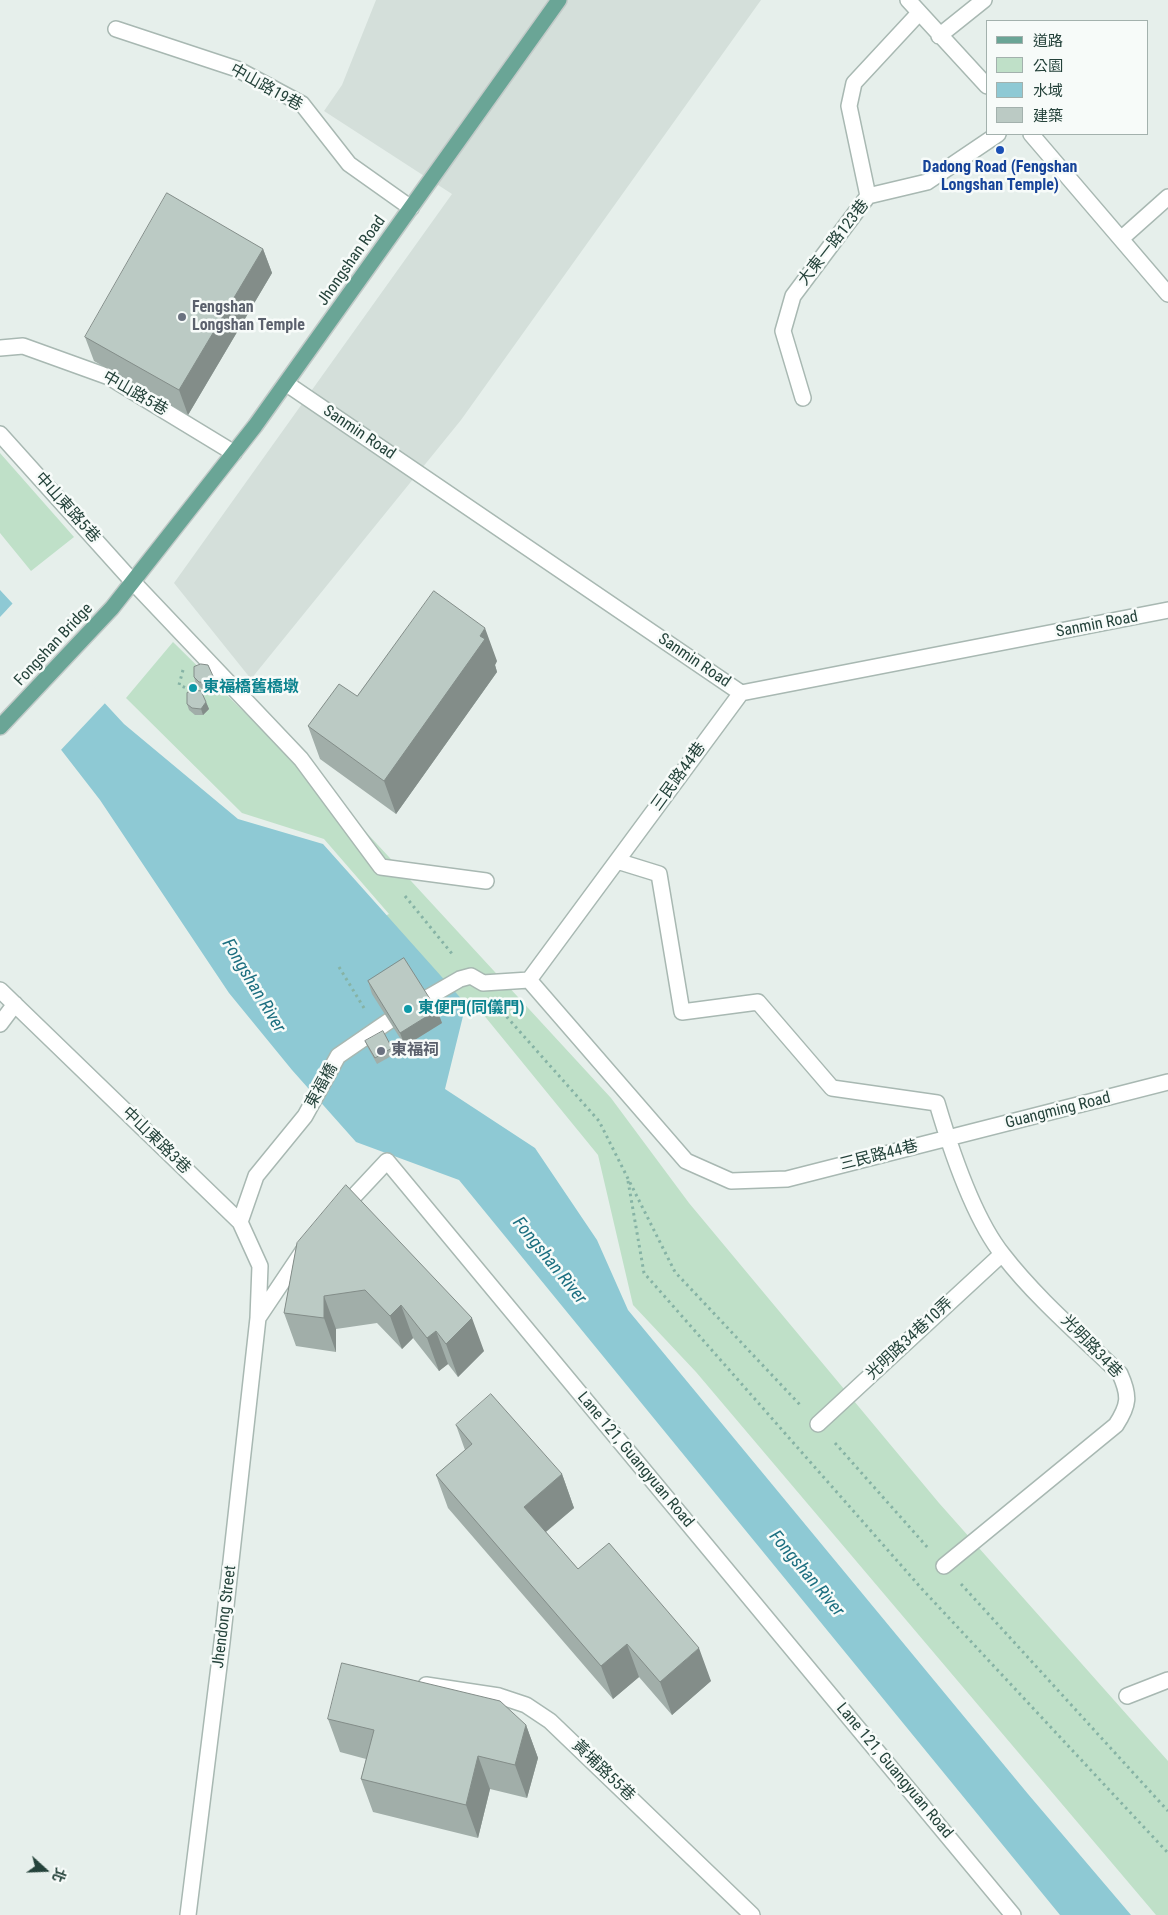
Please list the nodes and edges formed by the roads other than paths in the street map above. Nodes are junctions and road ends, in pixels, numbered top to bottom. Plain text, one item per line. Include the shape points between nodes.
1 (559, 0) edge
2 (908, 0) edge
3 (984, 0) edge
4 (919, 13) junction
5 (116, 29) dead end
6 (939, 36) junction
7 (986, 85) edge
8 (997, 135) edge
9 (1032, 135) edge
10 (868, 196) junction
11 (1168, 197) edge
12 (411, 208) junction
13 (1122, 238) junction
14 (1168, 294) edge
15 (0, 348) edge
16 (287, 384) junction
17 (803, 398) dead end
18 (0, 434) edge
19 (234, 453) junction
20 (133, 582) junction
21 (112, 608) joint
22 (1168, 610) edge
23 (741, 693) junction
24 (0, 727) edge
25 (617, 861) junction
26 (486, 881) dead end
27 (529, 980) junction
28 (0, 990) edge
29 (427, 998) edge
30 (15, 1004) junction
31 (0, 1024) edge
32 (382, 1024) edge
33 (1168, 1082) edge
34 (948, 1138) junction
35 (240, 1222) junction
36 (330, 1222) edge
37 (311, 1242) edge
38 (1002, 1254) junction
39 (258, 1318) junction
40 (818, 1424) dead end
41 (944, 1566) dead end
42 (1168, 1680) edge
43 (423, 1685) edge
44 (1127, 1696) dead end
45 (188, 1915) edge
46 (752, 1915) edge
47 (1013, 1915) edge

1 - 12 main road, Jhongshan Road
2 - 4 street
3 - 6 street
4 - 6 street
4 - 10 street via 854,83 849,106
5 - 12 street, 中山路19巷 via 237,69 302,104 349,164
6 - 7 street
8 - 10 street, 大東一路123巷 via 927,182
9 - 13 street
10 - 17 street, 大東一路123巷 via 793,296 783,331
11 - 13 street
12 - 16 main road, Jhongshan Road
13 - 14 street
15 - 19 street, 中山路5巷 via 23,346 108,377
16 - 19 main road, Jhongshan Road
16 - 23 street, Sanmin Road
18 - 20 street, 中山東路5巷
19 - 20 main road, Jhongshan Road
20 - 21 main road, Jhongshan Road
20 - 26 street, 中山東路5巷 via 301,759 382,867
21 - 24 main road, Fongshan Bridge
22 - 23 street, Sanmin Road
23 - 25 street, 三民路44巷
25 - 27 street, 三民路44巷
25 - 34 street via 659,874 682,1012 758,1002 832,1088 937,1103
27 - 29 street via 483,982 465,978
27 - 34 street, 三民路44巷 via 686,1161 731,1181 787,1179
28 - 30 street, 中山東路3巷
30 - 31 street
30 - 35 street, 中山東路3巷
32 - 35 street, 東福橋 via 338,1056 305,1116 256,1176
33 - 34 street, Guangming Road
34 - 38 street, 光明路34巷 via 982,1220
35 - 39 street, 中山東路3巷 via 260,1266
36 - 47 street, Lane 121, Guangyuan Road via 387,1161
37 - 39 street
38 - 40 street, 光明路34巷10弄
38 - 41 street, 光明路34巷 via 1120,1374 1127,1390 1126,1409 1116,1425
39 - 45 street, Jhendong Street
42 - 44 street
43 - 46 street, 黃埔路55巷 via 499,1696 526,1705 550,1721

